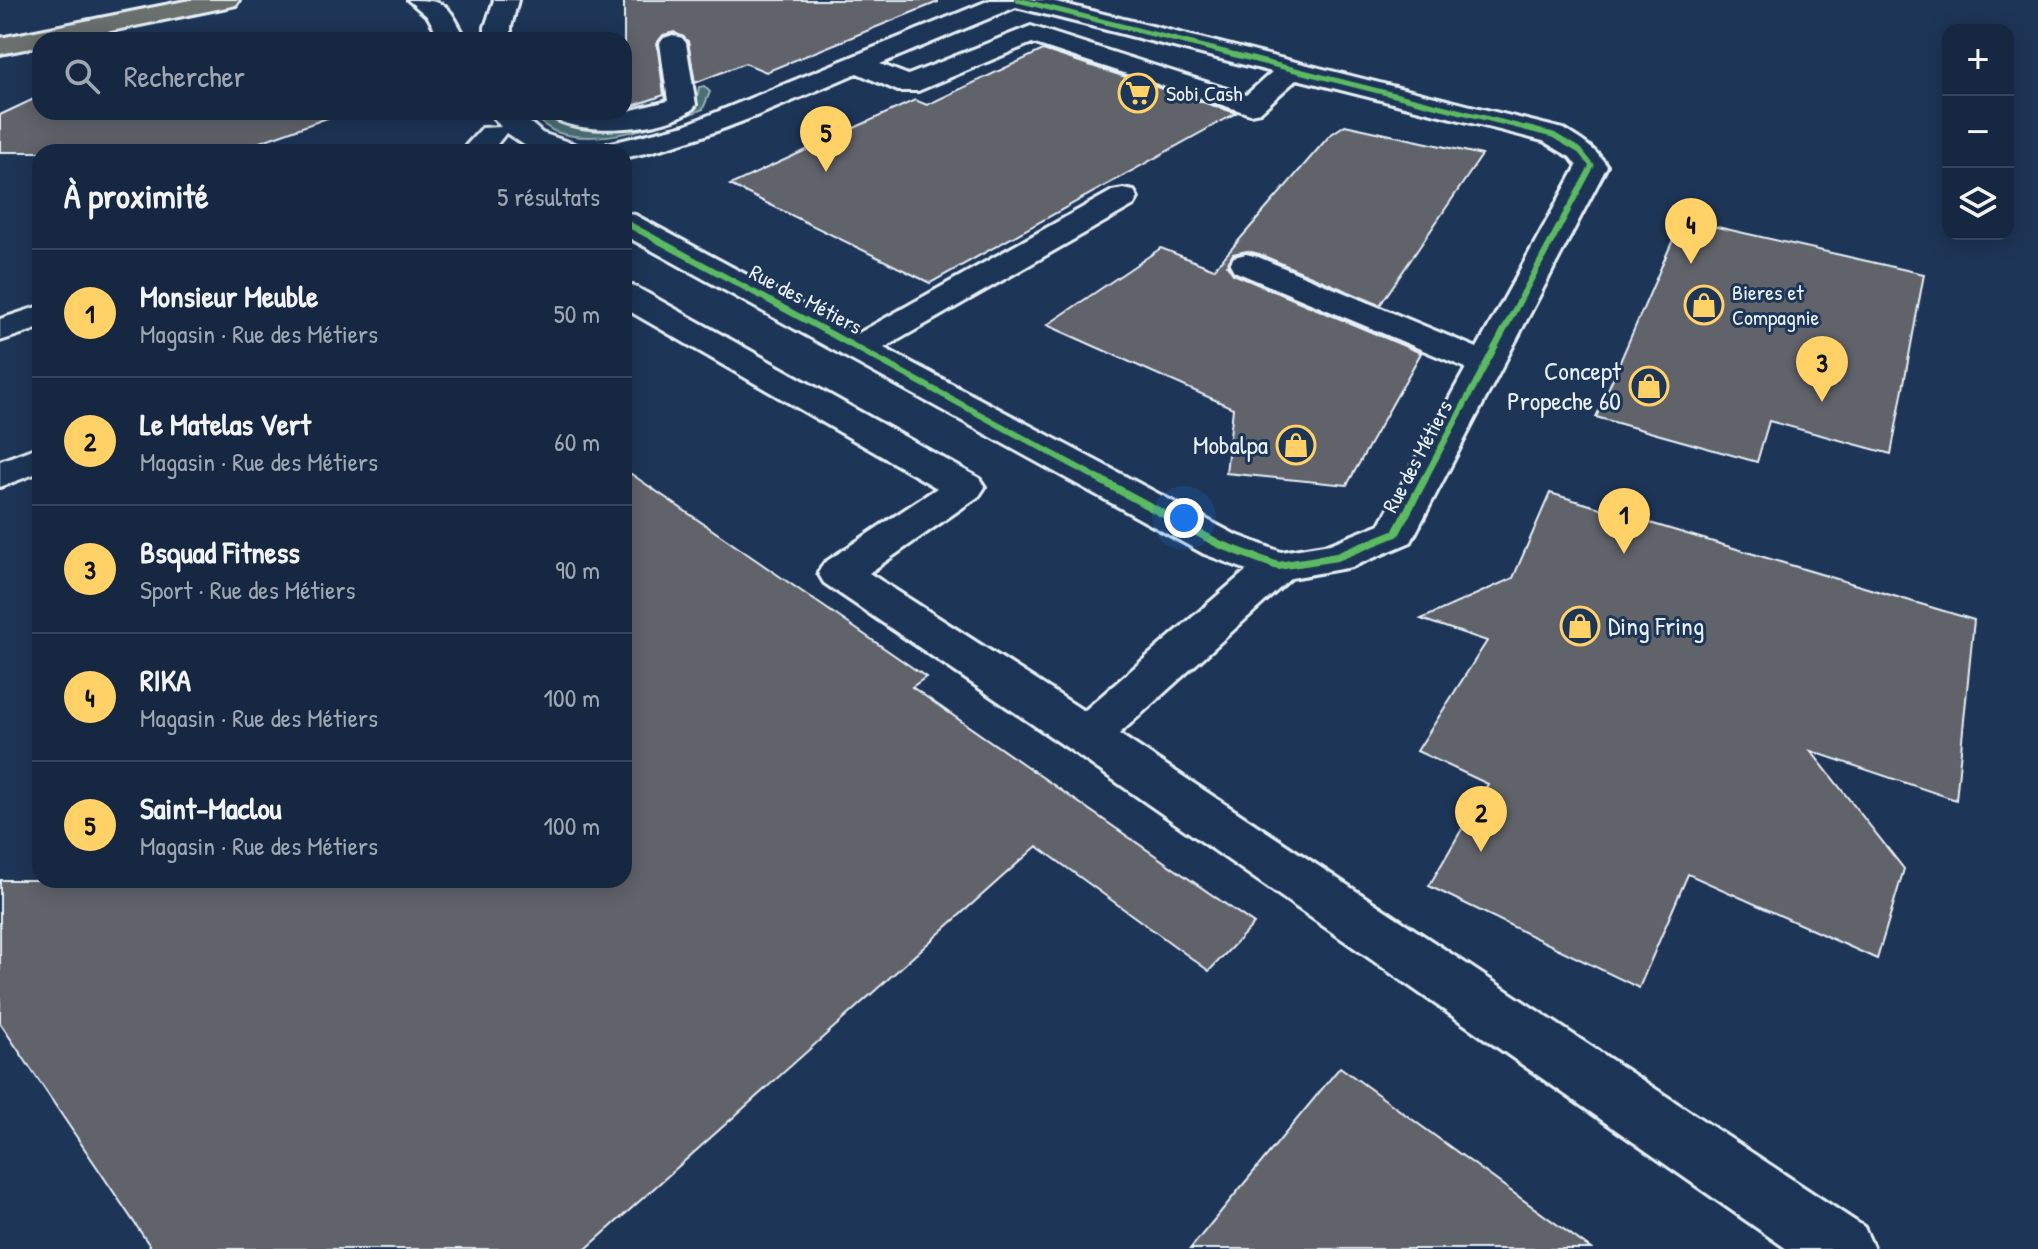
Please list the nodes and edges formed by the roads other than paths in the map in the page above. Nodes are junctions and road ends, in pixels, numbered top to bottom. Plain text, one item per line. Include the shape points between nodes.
1 (159, 0) edge
2 (227, 0) edge
3 (420, 0) edge
4 (506, 0) edge
5 (1011, 0) edge
6 (1018, 0) edge
7 (57, 9) dead end
8 (0, 26) edge
9 (60, 32) edge
10 (449, 32) edge
11 (498, 32) edge
12 (0, 35) edge
13 (32, 39) edge
14 (673, 43) dead end
15 (0, 46) edge
16 (857, 64) junction
17 (1290, 71) junction
18 (632, 117) edge
19 (492, 132) edge
20 (545, 144) edge
21 (632, 157) edge
22 (1123, 198) dead end
23 (632, 226) edge
24 (1246, 264) dead end
25 (632, 299) edge
26 (32, 319) edge
27 (0, 331) edge
28 (858, 348) junction
29 (1486, 364) junction
30 (32, 461) edge
31 (0, 475) edge
32 (1278, 566) junction
33 (1086, 736) junction
34 (1842, 1249) edge

1 - 12 main road
2 - 9 main road
3 - 10 street via 438,12
4 - 11 street
5 - 16 street
6 - 17 street, Rue des Métiers
7 - 8 main road
13 - 15 main road
14 - 18 street via 682,105 666,113
16 - 17 street via 908,85 1031,34 1250,106
16 - 21 street via 780,96 767,112
17 - 29 street, Rue des Métiers via 1553,135 1580,151 1592,166
19 - 20 street via 514,128
22 - 28 street
23 - 28 street, Rue des Métiers
24 - 29 street
25 - 33 street via 965,487 839,573
26 - 27 street
28 - 32 street, Rue des Métiers via 1219,544
29 - 32 street, Rue des Métiers via 1396,533 1337,557
30 - 31 street
32 - 33 street
33 - 34 street

